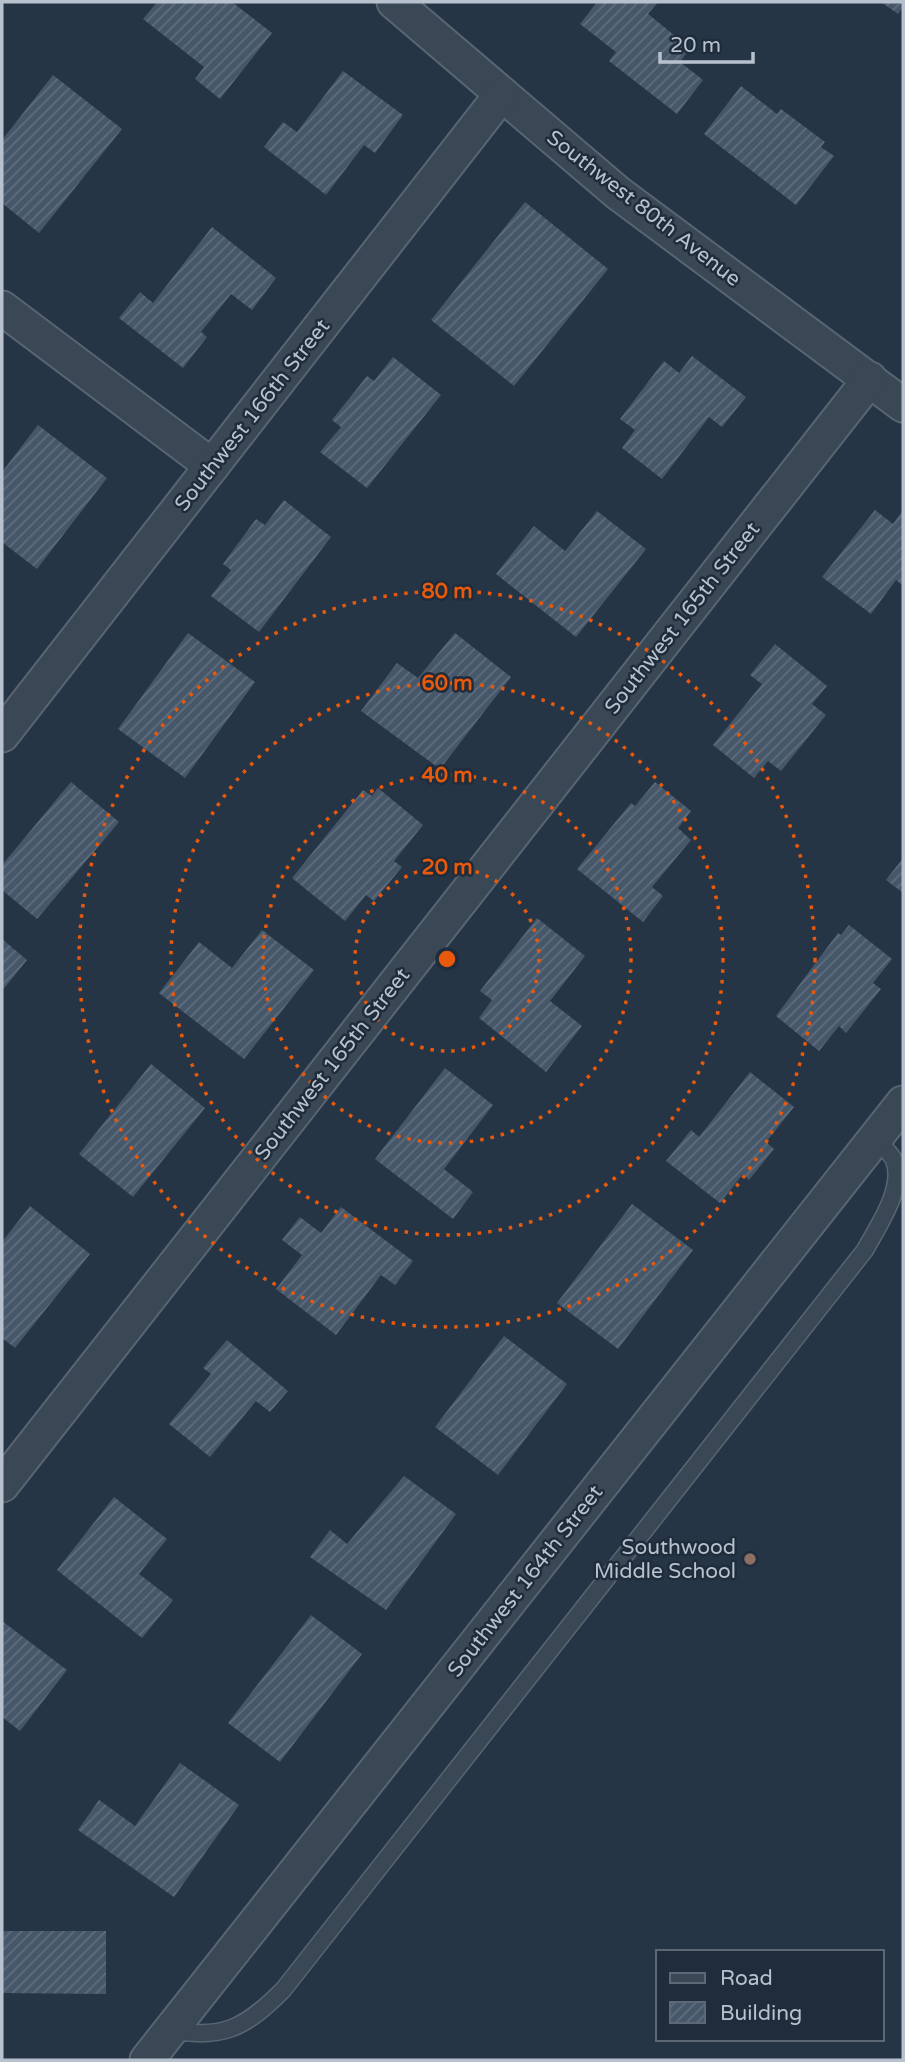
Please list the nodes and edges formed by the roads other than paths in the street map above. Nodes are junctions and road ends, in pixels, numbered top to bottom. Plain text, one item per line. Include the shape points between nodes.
1 (394, 2) edge
2 (502, 94) junction
3 (2, 308) edge
4 (870, 379) junction
5 (903, 405) edge
6 (212, 466) junction
7 (2, 735) edge
8 (903, 1103) edge
9 (875, 1139) junction
10 (2, 1485) edge
11 (169, 2030) junction
12 (147, 2060) edge

1 - 2 street, Southwest 80th Avenue
2 - 4 street, Southwest 80th Avenue via 618,193
2 - 6 street, Southwest 166th Street
3 - 6 street
4 - 5 street, Southwest 80th Avenue
4 - 10 street, Southwest 165th Street
6 - 7 street, Southwest 166th Street
8 - 9 street, Southwest 164th Street
9 - 11 street, Southwest 164th Street
9 - 11 lane via 892,1157 897,1176 865,1250 283,1990 253,2016 214,2035
11 - 12 street, Southwest 164th Street

